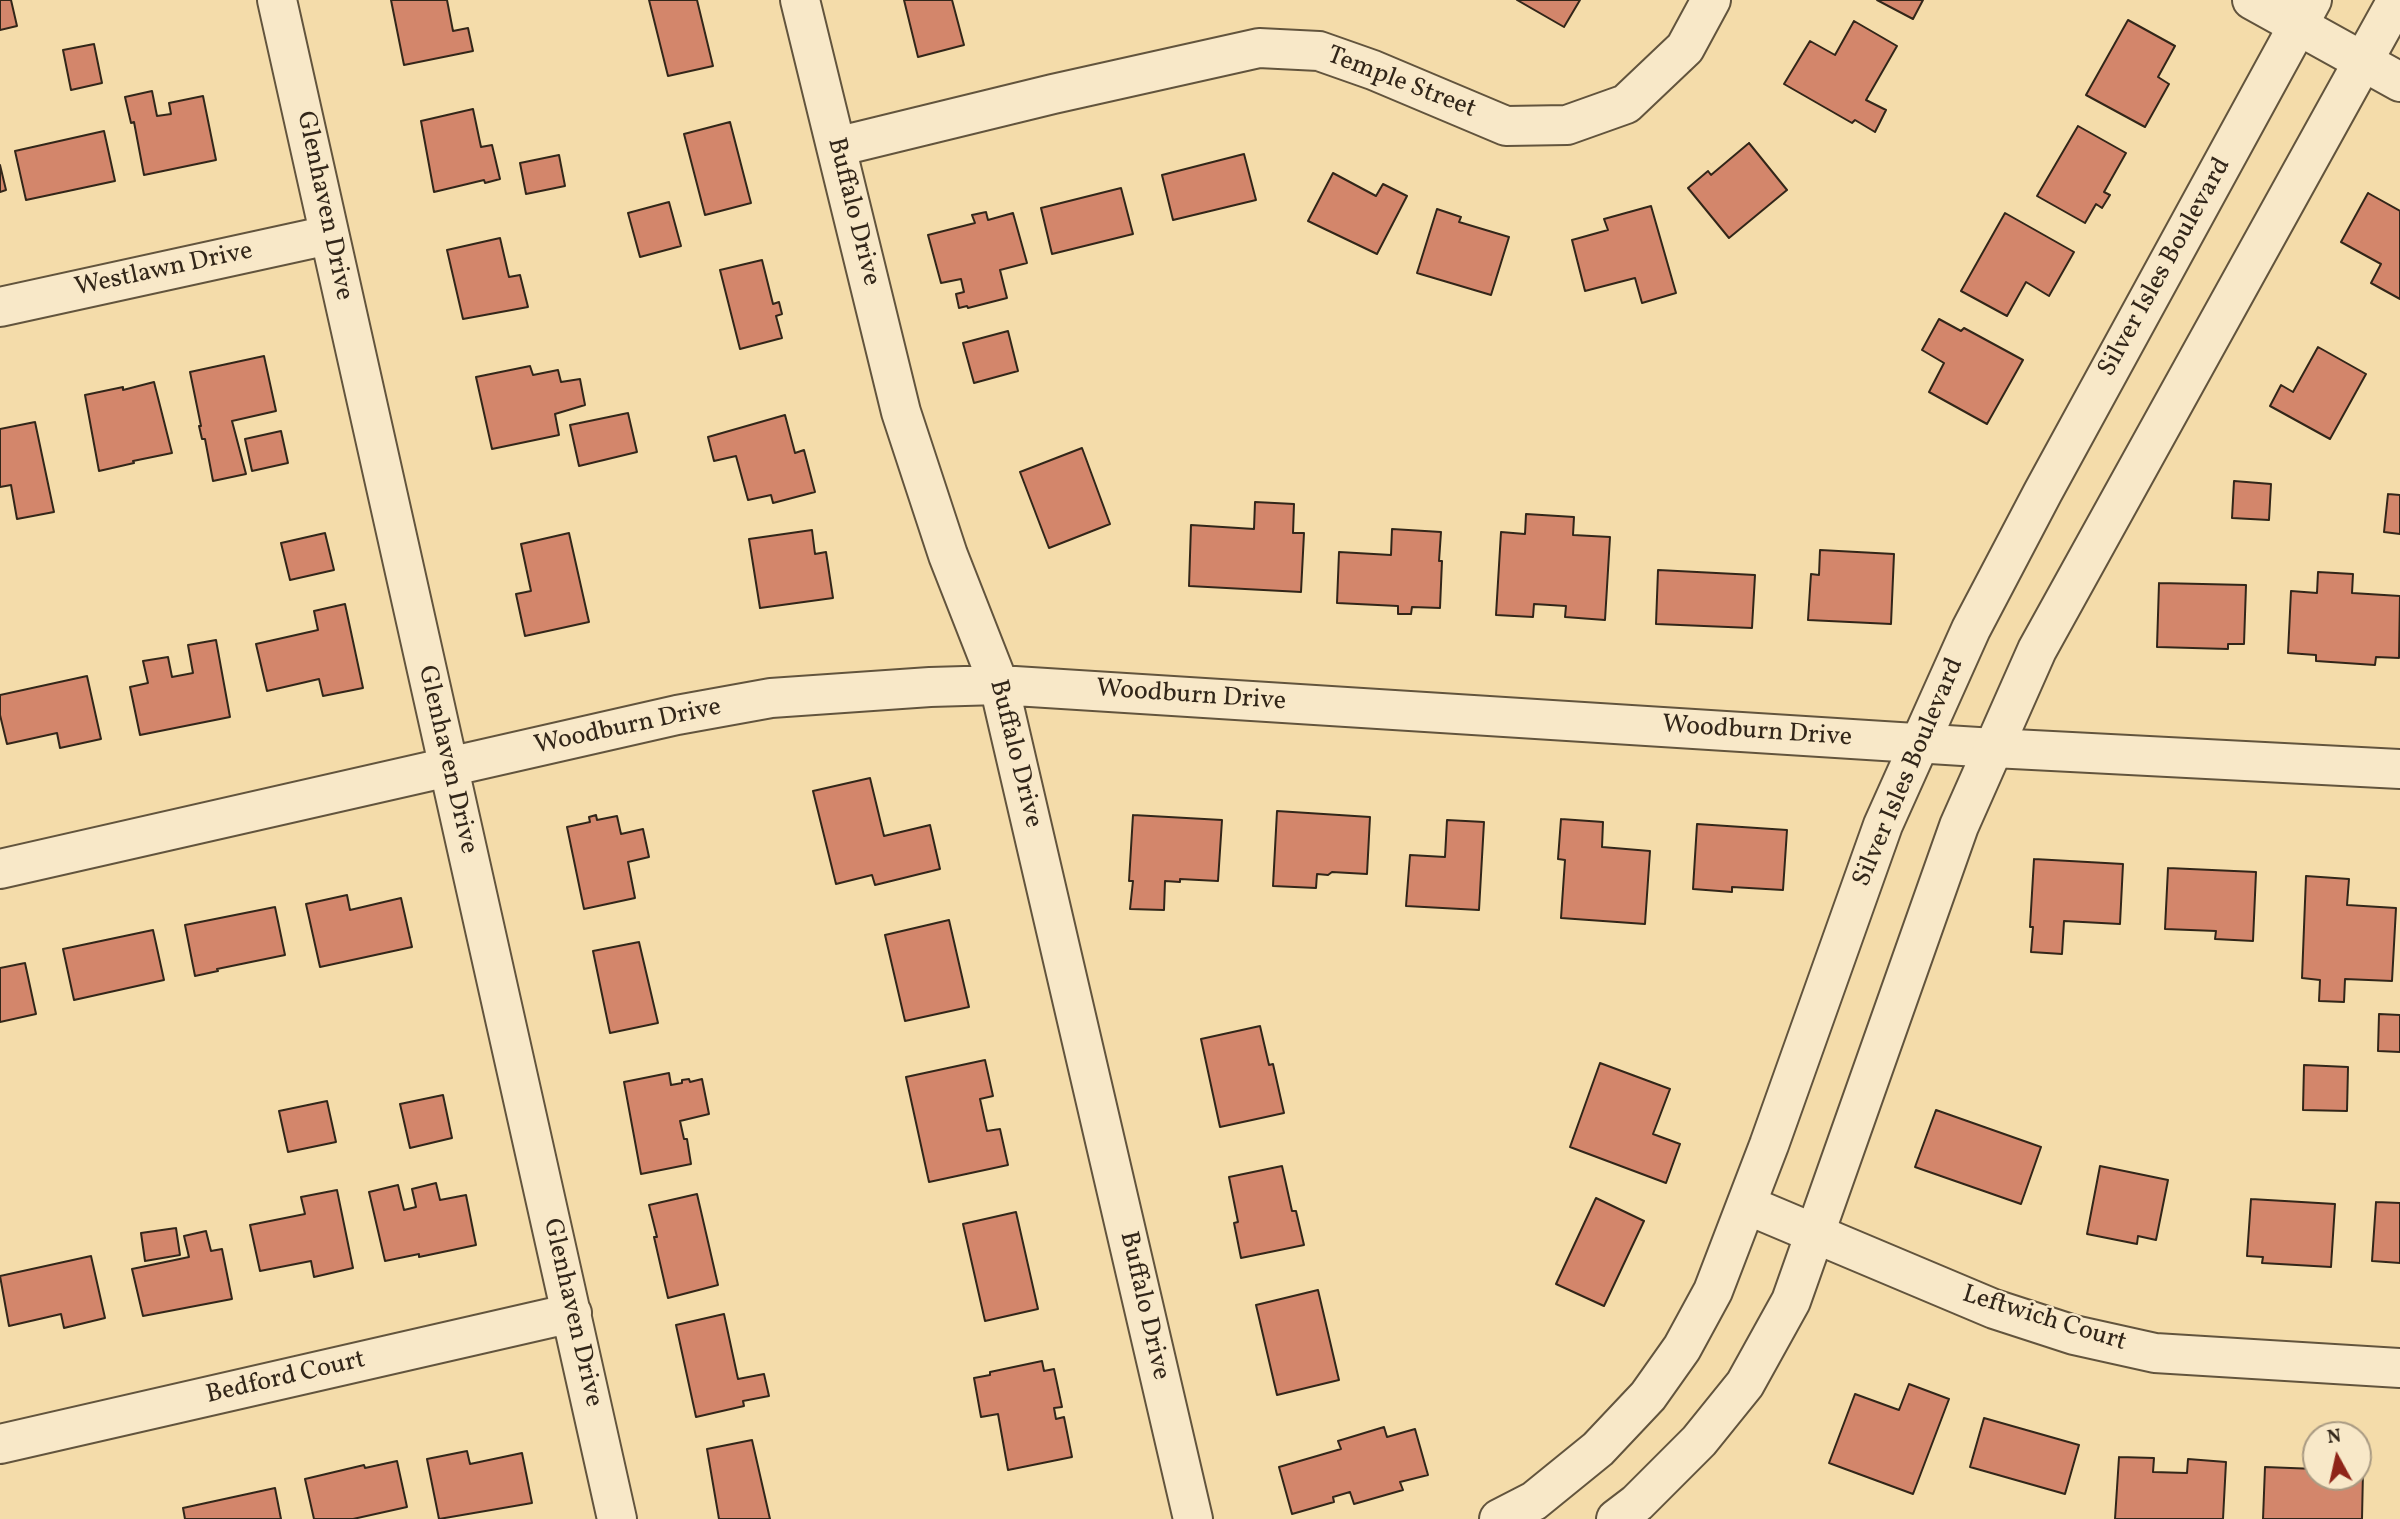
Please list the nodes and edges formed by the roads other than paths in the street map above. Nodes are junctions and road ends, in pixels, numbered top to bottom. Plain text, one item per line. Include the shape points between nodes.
1 (277, 0) edge
2 (800, 0) edge
3 (1711, 0) edge
4 (2252, 0) edge
5 (2397, 0) edge
6 (2305, 13) edge
7 (2362, 62) junction
8 (2400, 82) edge
9 (836, 147) junction
10 (329, 234) junction
11 (0, 307) edge
12 (999, 685) junction
13 (1920, 743) junction
14 (1994, 748) junction
15 (447, 769) junction
16 (2400, 769) edge
17 (0, 869) edge
18 (1747, 1205) junction
19 (1815, 1233) junction
20 (572, 1313) junction
21 (2400, 1368) edge
22 (0, 1444) edge
23 (617, 1519) edge
24 (1192, 1519) edge
25 (1499, 1519) edge
26 (1616, 1519) edge

1 - 10 street, Glenhaven Drive
2 - 9 street, Buffalo Drive
3 - 9 street, Temple Street via 1685,48 1626,104 1567,125 1506,126 1319,51 1259,48
4 - 6 street
5 - 7 street
6 - 7 street
6 - 13 street, Silver Isles Boulevard via 2043,492 1971,629
7 - 8 street
7 - 14 street via 2037,650
9 - 12 street, Buffalo Drive via 901,412 948,555
10 - 11 street, Westlawn Drive
10 - 15 street, Glenhaven Drive
12 - 13 street, Woodburn Drive
12 - 15 street, Woodburn Drive via 771,698 677,715
12 - 24 street, Buffalo Drive
13 - 14 street, Woodburn Drive
13 - 18 street, Silver Isles Boulevard via 1883,825
14 - 16 street, Woodburn Drive
14 - 19 street via 1959,826
15 - 17 street, Woodburn Drive
15 - 20 street, Glenhaven Drive
18 - 19 street, Leftwich Court
18 - 25 street, Silver Isles Boulevard via 1713,1291 1682,1348 1647,1396 1598,1449 1534,1501
19 - 21 street, Leftwich Court via 1994,1310 2074,1335 2155,1353
19 - 26 street via 1791,1301 1745,1384 1699,1440
20 - 22 street, Bedford Court
20 - 23 street, Glenhaven Drive

